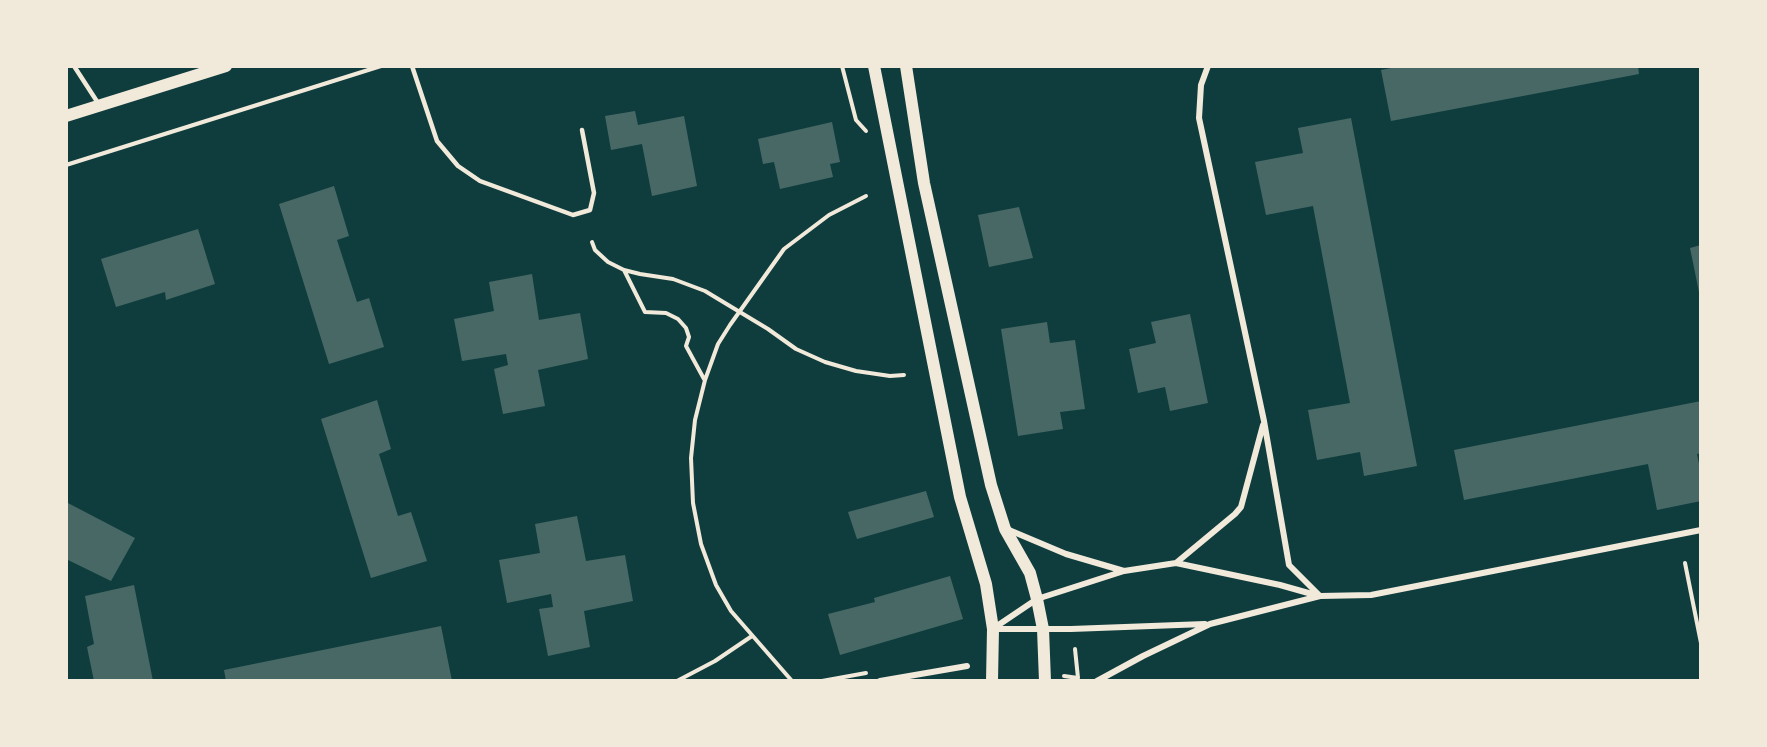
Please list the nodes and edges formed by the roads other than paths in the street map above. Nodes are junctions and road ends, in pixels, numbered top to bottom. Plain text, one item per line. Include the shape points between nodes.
1 (74, 66) edge
2 (226, 66) edge
3 (412, 66) edge
4 (1208, 66) edge
5 (873, 67) edge
6 (907, 68) edge
7 (99, 106) junction
8 (66, 116) edge
9 (582, 129) dead end
10 (1264, 421) junction
11 (1005, 529) junction
12 (1701, 530) edge
13 (1176, 563) junction
14 (1124, 571) junction
15 (1320, 596) junction
16 (1037, 598) junction
17 (1210, 624) junction
18 (993, 629) junction
19 (1043, 629) junction
20 (967, 666) dead end
21 (880, 681) edge
22 (992, 681) edge
23 (1045, 681) edge
24 (1097, 681) edge

1 - 7 lane
2 - 7 main road
3 - 9 lane via 436,141 458,166 480,182 573,215 590,210 594,194
4 - 10 street via 1201,85 1199,118
5 - 18 main road via 960,497 986,584
6 - 11 main road via 924,183 991,485
7 - 8 main road
10 - 13 street via 1241,507
10 - 15 street via 1289,565
11 - 14 street via 1066,554
11 - 16 main road via 1030,573
12 - 15 street via 1371,595
13 - 14 street
13 - 15 street
14 - 16 street
15 - 17 street
16 - 18 street
16 - 19 main road
17 - 19 street
17 - 24 street
18 - 19 street
18 - 22 main road
19 - 23 main road
20 - 21 street

